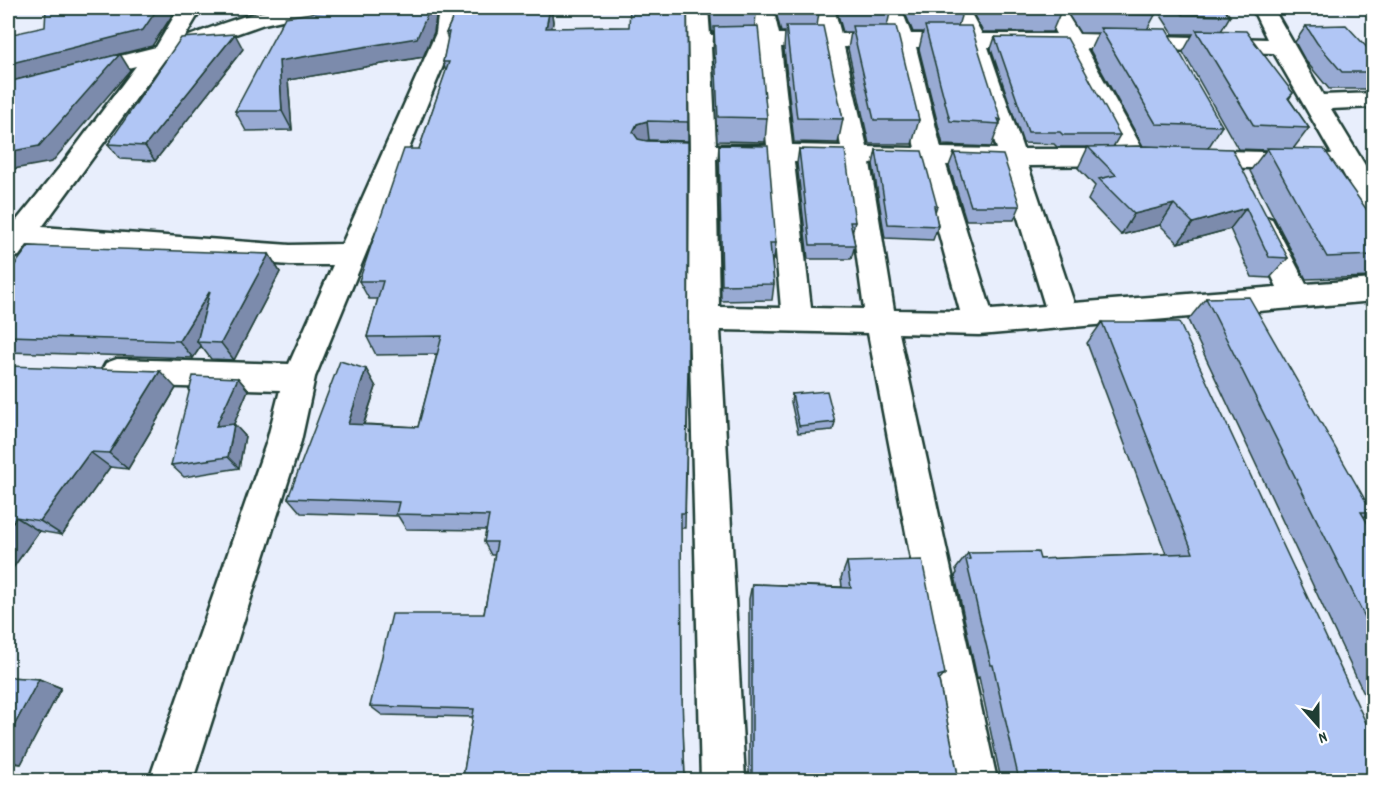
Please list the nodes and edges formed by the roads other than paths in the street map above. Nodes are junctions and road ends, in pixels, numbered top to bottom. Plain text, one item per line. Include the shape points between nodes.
1 (191, 8) edge
2 (450, 8) edge
3 (698, 8) edge
4 (763, 8) edge
5 (824, 8) edge
6 (891, 8) edge
7 (958, 8) edge
8 (1053, 8) edge
9 (1263, 8) edge
10 (314, 13) edge
11 (1150, 16) edge
12 (830, 39) junction
13 (699, 41) junction
14 (769, 41) junction
15 (975, 41) junction
16 (903, 42) junction
17 (1072, 42) junction
18 (1282, 46) junction
19 (1169, 52) junction
20 (161, 53) junction
21 (8, 91) edge
22 (1374, 100) edge
23 (1315, 103) junction
24 (1223, 149) junction
25 (692, 151) junction
26 (779, 152) junction
27 (856, 154) junction
28 (930, 155) junction
29 (1154, 157) junction
30 (1014, 159) junction
31 (1350, 163) junction
32 (1371, 196) edge
33 (12, 232) edge
34 (352, 254) junction
35 (1374, 290) edge
36 (1297, 296) junction
37 (1063, 315) junction
38 (704, 318) junction
39 (797, 318) junction
40 (881, 322) junction
41 (979, 323) junction
42 (86, 370) edge
43 (299, 377) junction
44 (171, 780) edge
45 (723, 780) edge
46 (975, 780) edge

1 - 20 street
2 - 34 street via 447,33
3 - 13 street
4 - 14 street
5 - 12 street
6 - 16 street
7 - 15 street
8 - 17 street
9 - 18 street
10 - 20 street via 257,19
11 - 19 street
12 - 14 street
12 - 16 street
12 - 27 street
13 - 14 street
13 - 25 street
14 - 26 street
15 - 16 street
15 - 17 street
15 - 30 street
16 - 28 street
17 - 19 street
17 - 29 street
18 - 19 street
18 - 23 street
20 - 21 street
20 - 33 street via 39,212
22 - 23 street
23 - 31 street
24 - 29 street
24 - 31 street
24 - 36 street
25 - 26 street
25 - 38 street
26 - 27 street
26 - 39 street
27 - 28 street
27 - 40 street
28 - 30 street
28 - 41 street
29 - 30 street
30 - 37 street
31 - 32 street
33 - 34 street via 290,255
34 - 43 street
35 - 36 street
36 - 37 street via 1171,323
37 - 41 street
38 - 39 street
38 - 45 street
39 - 40 street
40 - 41 street
40 - 46 street
42 - 43 street
43 - 44 street via 284,441

